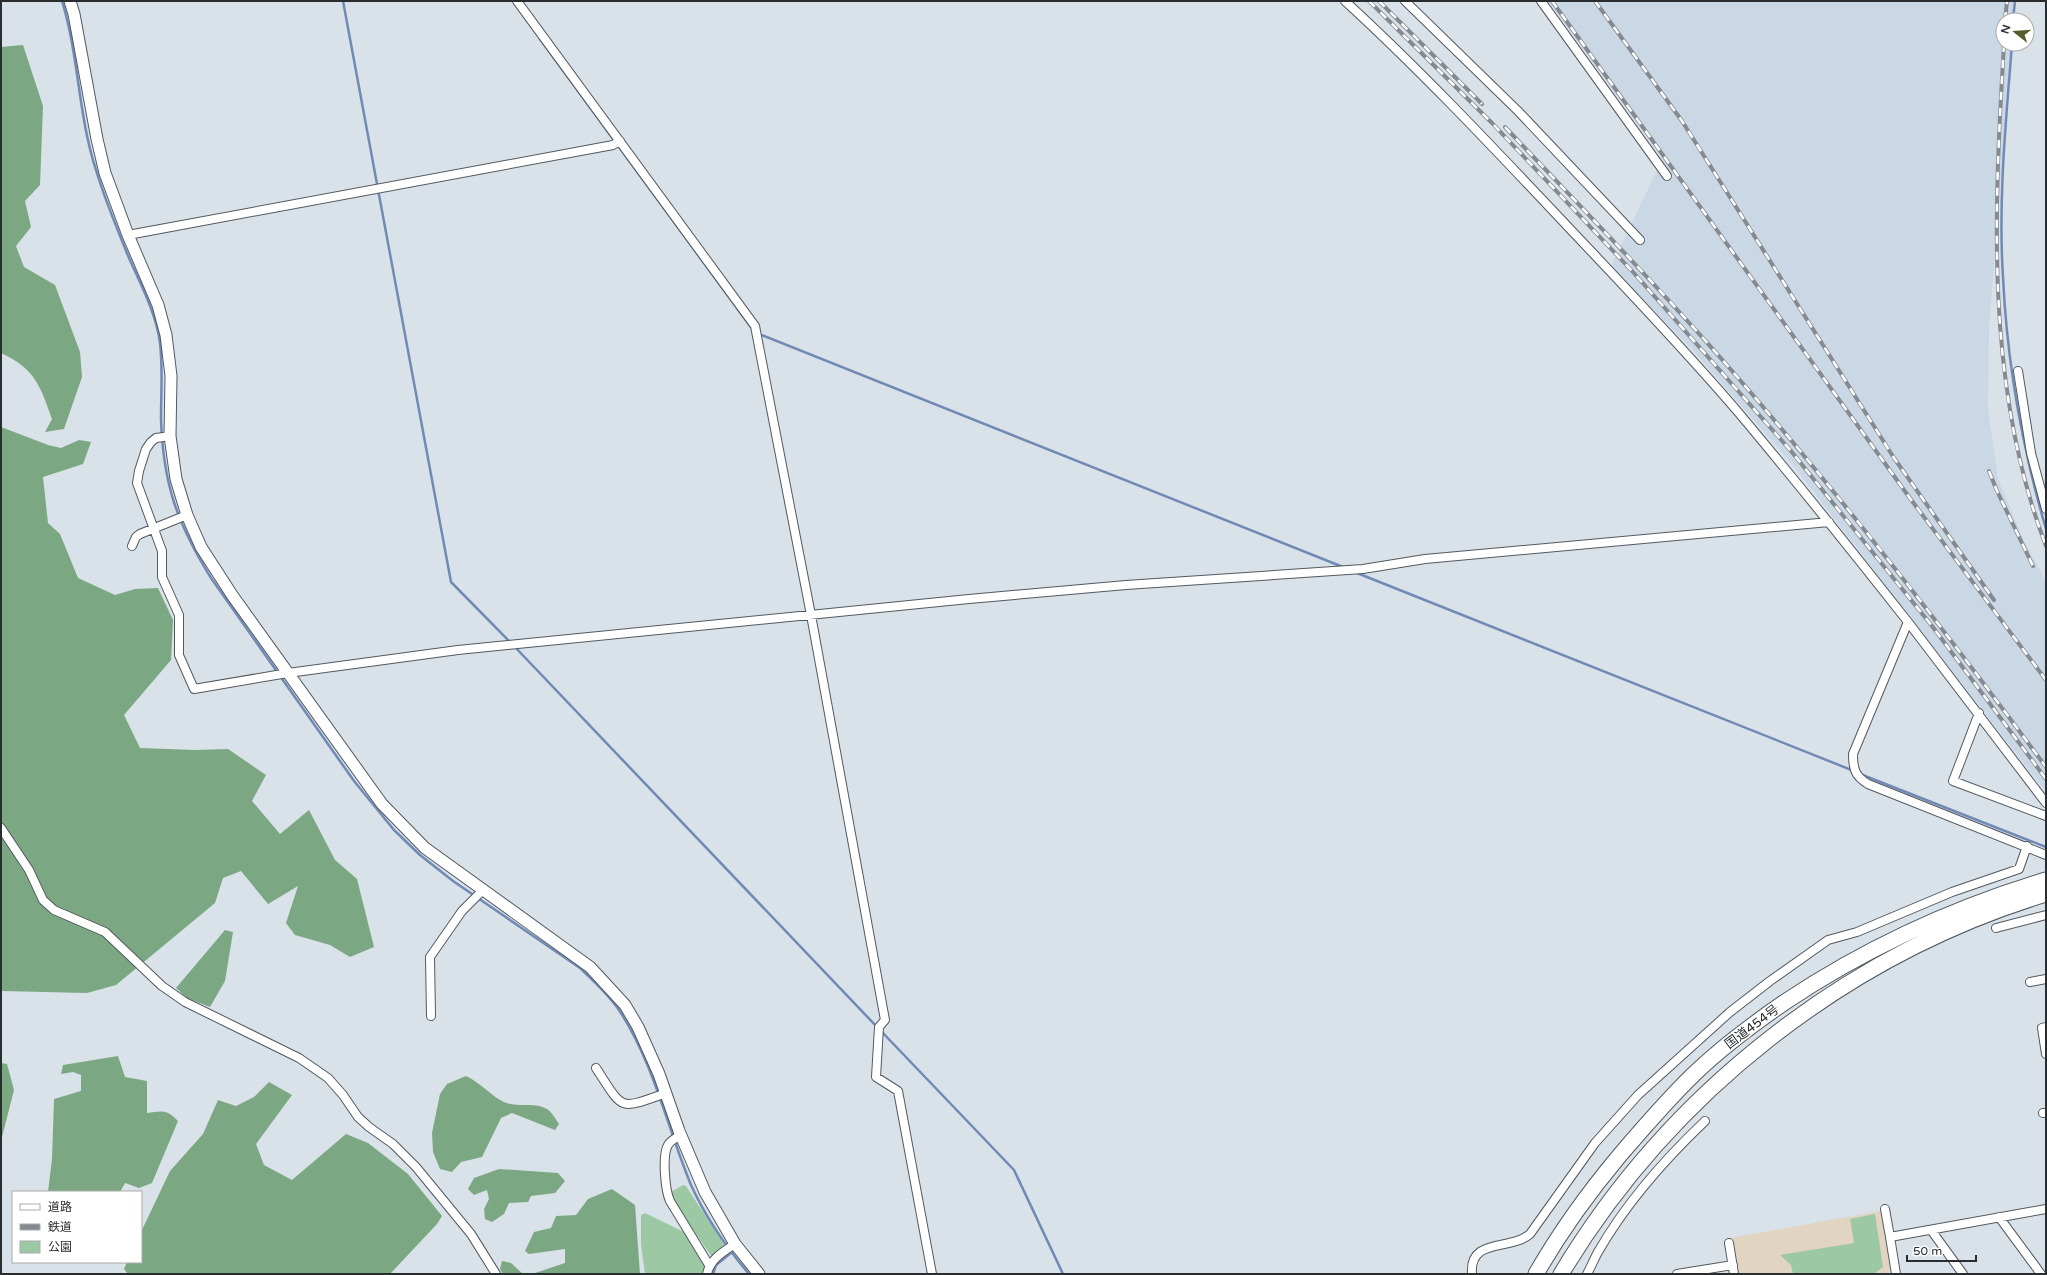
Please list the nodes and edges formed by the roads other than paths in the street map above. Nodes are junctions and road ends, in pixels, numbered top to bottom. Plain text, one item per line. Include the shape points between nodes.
1 (70, 1) edge
2 (517, 1) edge
3 (1345, 1) edge
4 (1405, 1) edge
5 (1541, 1) edge
6 (620, 141) junction
7 (1667, 176) dead end
8 (128, 235) junction
9 (1640, 240) dead end
10 (2018, 371) dead end
11 (170, 436) junction
12 (2046, 506) edge
13 (187, 515) junction
14 (1829, 522) junction
15 (154, 528) junction
16 (132, 546) dead end
17 (811, 615) junction
18 (1908, 622) junction
19 (288, 673) junction
20 (1979, 713) junction
21 (2046, 803) edge
22 (2046, 816) edge
23 (1, 828) edge
24 (2027, 846) junction
25 (2046, 855) edge
26 (2046, 880) edge
27 (482, 890) junction
28 (2046, 894) edge
29 (2046, 915) edge
30 (1996, 928) dead end
31 (2046, 979) edge
32 (2030, 982) dead end
33 (431, 1016) dead end
34 (2046, 1027) edge
35 (2046, 1054) edge
36 (596, 1068) dead end
37 (666, 1092) junction
38 (1705, 1120) dead end
39 (681, 1135) junction
40 (1885, 1209) dead end
41 (2046, 1209) edge
42 (2000, 1217) junction
43 (1931, 1230) junction
44 (1890, 1237) junction
45 (1729, 1243) dead end
46 (735, 1244) junction
47 (709, 1265) junction
48 (1733, 1265) junction
49 (496, 1274) edge
50 (707, 1274) edge
51 (758, 1274) edge
52 (932, 1274) edge
53 (1472, 1274) edge
54 (1536, 1274) edge
55 (1561, 1274) edge
56 (1587, 1274) edge
57 (1677, 1274) edge
58 (1734, 1274) edge
59 (1896, 1274) edge
60 (1962, 1274) edge
61 (2041, 1274) edge

1 - 8 street via 105,173
2 - 6 street
3 - 14 street via 1490,144 1621,282 1737,411
4 - 9 street via 1518,111
5 - 7 street
6 - 8 street via 605,146
6 - 17 street via 756,327
8 - 11 street via 158,305 166,334 171,376
10 - 12 street via 2028,438
11 - 13 street via 176,479
11 - 15 street via 156,438 151,442 139,471 137,483
13 - 15 street
13 - 19 street via 216,570
14 - 17 street via 1425,559 1364,569 1126,585
14 - 18 street
15 - 16 street via 136,536
15 - 19 street via 163,556 162,577 179,615 179,655 194,689
17 - 19 street via 458,650
17 - 52 street via 885,1020 879,1027 876,1077 898,1091
18 - 20 street
18 - 24 street via 1853,754 1853,767 1858,778
19 - 27 street via 382,804 425,848
20 - 21 street
20 - 22 street via 1953,781
23 - 49 street via 29,870 43,900 54,910 105,932 162,986 185,1002 299,1058 328,1078 358,1117 393,1144 416,1167 471,1234
24 - 25 street
24 - 53 street via 2019,869 1952,892 1857,932 1828,940 1770,980 1730,1012 1638,1095 1595,1143 1530,1234 1517,1243 1481,1251 1473,1264
26 - 54 highway, 国道454号 via 1964,908 1901,934 1818,980 1751,1025 1695,1073 1646,1124 1598,1182
27 - 33 street via 462,911 430,957
27 - 37 street via 590,967 608,984 638,1027
28 - 55 highway, 国道454号 via 1984,916 1934,938 1834,992 1789,1023 1690,1110 1632,1173
29 - 30 street
31 - 32 street
34 - 35 street via 2042,1028
36 - 37 street via 617,1101 624,1104 631,1105
37 - 39 street
38 - 56 street via 1631,1203 1598,1252
39 - 46 street via 705,1192
39 - 47 street via 672,1140 666,1150 667,1193
40 - 44 street
41 - 42 street
42 - 43 street
42 - 61 street
43 - 44 street
43 - 60 street
44 - 59 street
45 - 48 street
46 - 47 street
46 - 51 street
47 - 50 street
48 - 57 street
48 - 58 street

